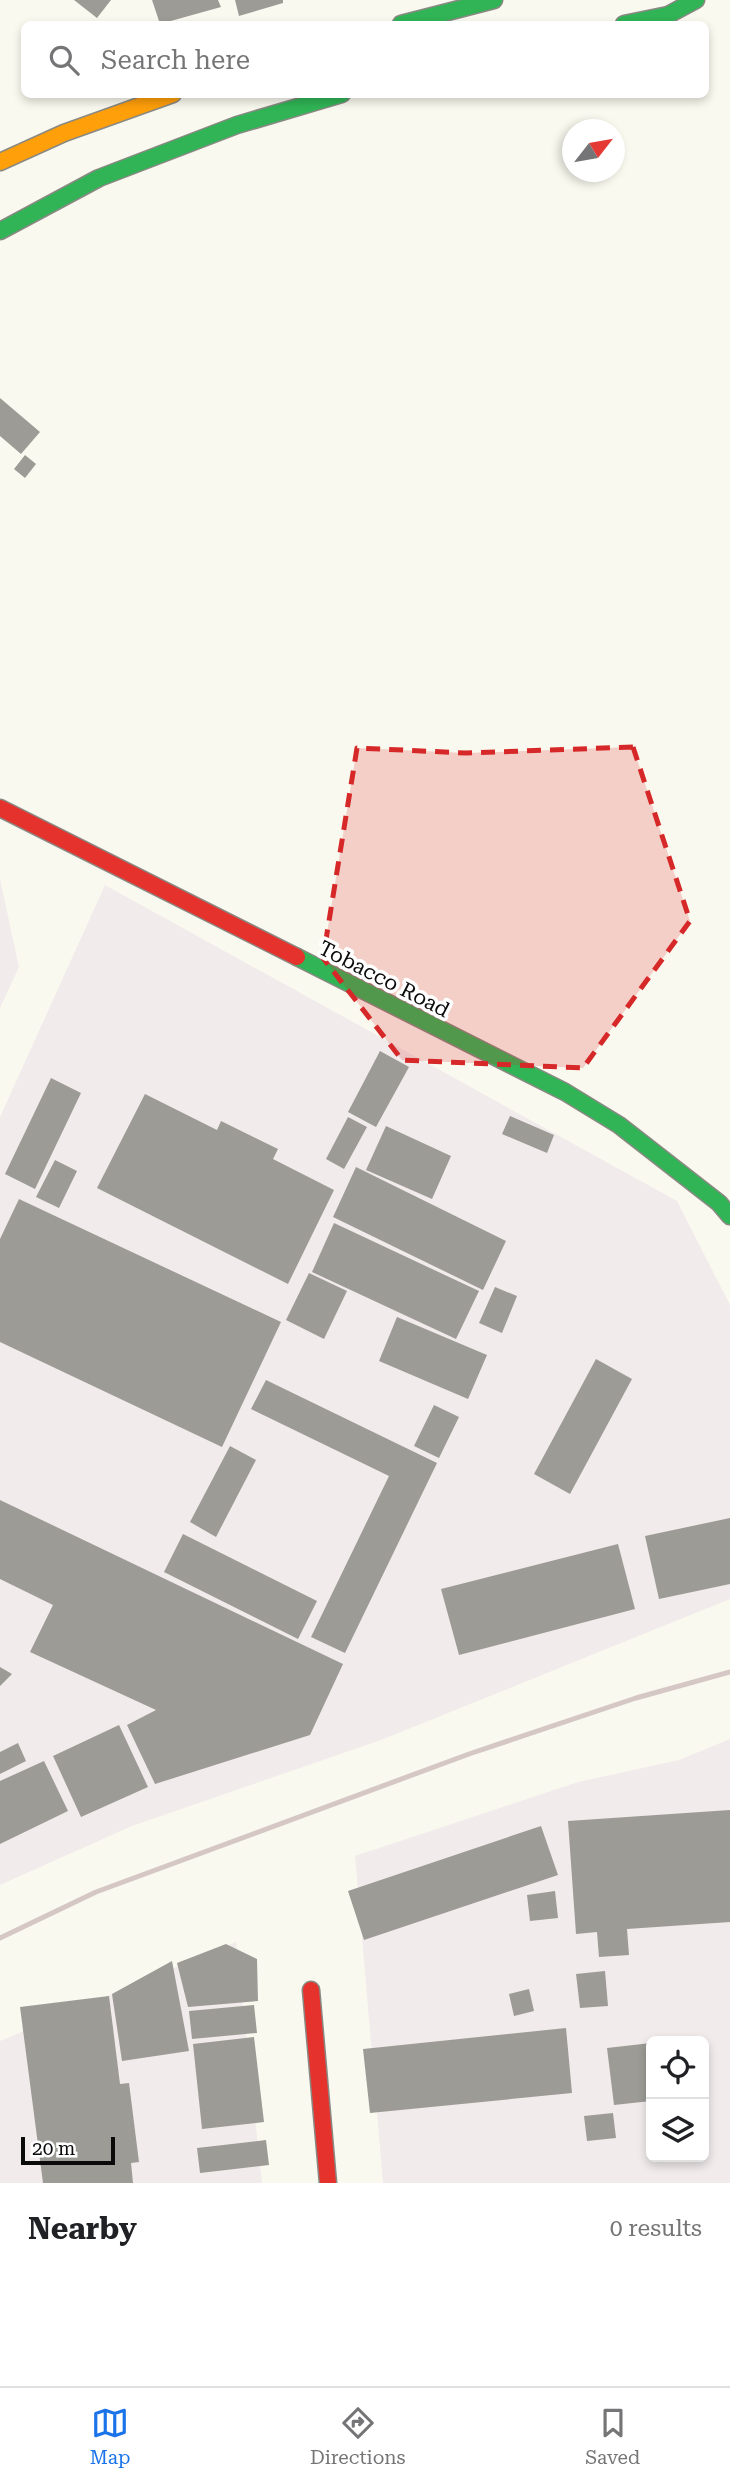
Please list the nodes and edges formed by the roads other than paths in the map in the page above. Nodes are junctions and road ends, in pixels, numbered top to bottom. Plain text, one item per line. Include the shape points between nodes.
1 (494, 0) edge
2 (696, 0) edge
3 (413, 21) edge
4 (639, 21) edge
5 (162, 98) edge
6 (328, 98) edge
7 (0, 162) edge
8 (0, 230) edge
9 (0, 808) edge
10 (730, 1216) edge
11 (311, 1990) dead end
12 (328, 2183) edge

1 - 3 street
2 - 4 street via 668,15
5 - 7 street
6 - 8 street via 237,125 99,178
9 - 10 street, Tobacco Road via 565,1092 619,1125
11 - 12 street

